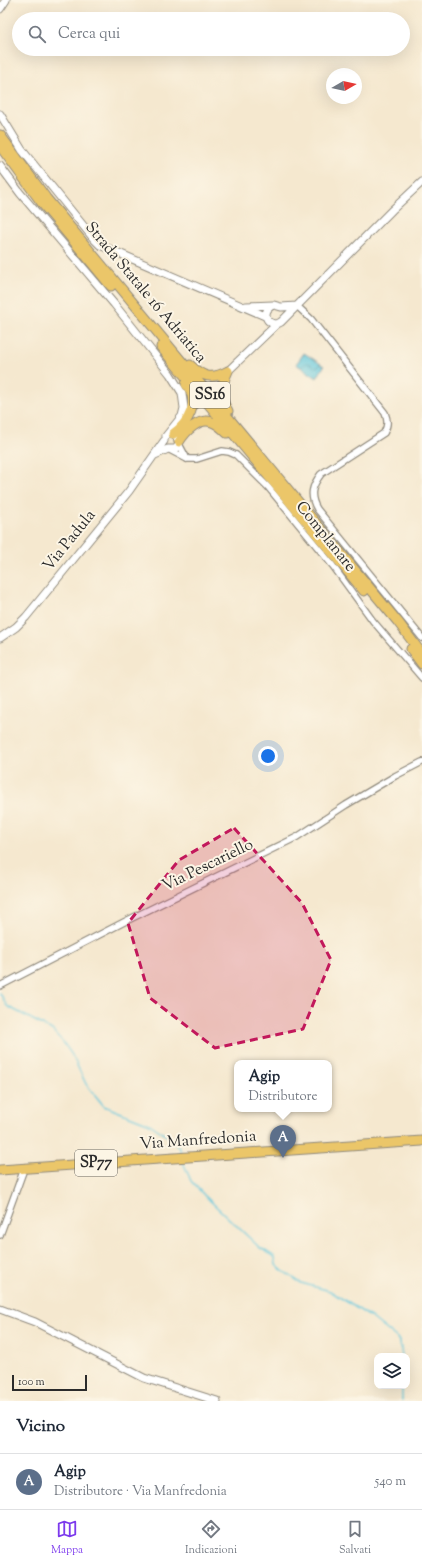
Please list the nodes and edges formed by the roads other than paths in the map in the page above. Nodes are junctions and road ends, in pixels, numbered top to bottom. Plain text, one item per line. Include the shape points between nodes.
1 (6, 0) edge
2 (0, 9) edge
3 (0, 114) edge
4 (0, 135) edge
5 (0, 146) edge
6 (0, 166) edge
7 (422, 182) edge
8 (243, 306) junction
9 (277, 306) junction
10 (297, 306) junction
11 (274, 321) junction
12 (166, 347) junction
13 (228, 371) junction
14 (167, 437) junction
15 (243, 442) junction
16 (179, 443) junction
17 (168, 450) junction
18 (154, 455) junction
19 (187, 459) junction
20 (0, 638) edge
21 (422, 638) edge
22 (422, 654) edge
23 (422, 664) edge
24 (422, 678) edge
25 (422, 762) edge
26 (1, 985) edge
27 (422, 1141) edge
28 (24, 1169) junction
29 (1, 1172) edge
30 (0, 1216) edge
31 (6, 1218) junction
32 (0, 1235) edge
33 (0, 1308) edge
34 (217, 1401) edge

1 - 2 street
3 - 8 street via 22,150 100,245
4 - 12 main road, Strada Statale 16 Adriatica / SS16 via 46,198
5 - 12 main road, Strada Statale 16 Adriatica / SS16 via 42,203
6 - 14 street, Via Padula via 114,304 182,393 182,416
7 - 10 street
8 - 9 street
8 - 11 street
9 - 10 street
9 - 11 street via 268,308
9 - 11 street via 285,315
10 - 11 street
10 - 21 street via 311,319 388,420 384,433 320,474 311,492 312,501
11 - 13 street via 267,333
12 - 13 main road via 205,376 216,376
12 - 14 main road via 174,369 192,393 193,402 191,413 184,425
12 - 15 main road, Strada Statale 16 Adriatica / SS16
13 - 15 main road via 222,385 222,399
14 - 16 street via 176,436
14 - 17 street via 164,444
14 - 18 street, Via Padula
15 - 16 main road via 211,422 205,421 187,430
15 - 22 main road, Strada Statale 16 Adriatica / SS16 via 398,622
15 - 23 main road, Strada Statale 16 Adriatica / SS16
16 - 17 street via 176,449
16 - 19 street
17 - 18 street
17 - 19 street
18 - 20 street, Via Padula via 129,491 26,617
19 - 24 street, Complanare via 197,459 222,451 236,455 268,487 333,566 373,621
25 - 26 street, Via Pescariello via 352,801 297,837 126,920
27 - 28 main road, Via Manfredonia / SP77
28 - 29 main road, Via Manfredonia / SP77
28 - 31 street
30 - 31 street
31 - 32 street
33 - 34 street via 35,1322 144,1378

